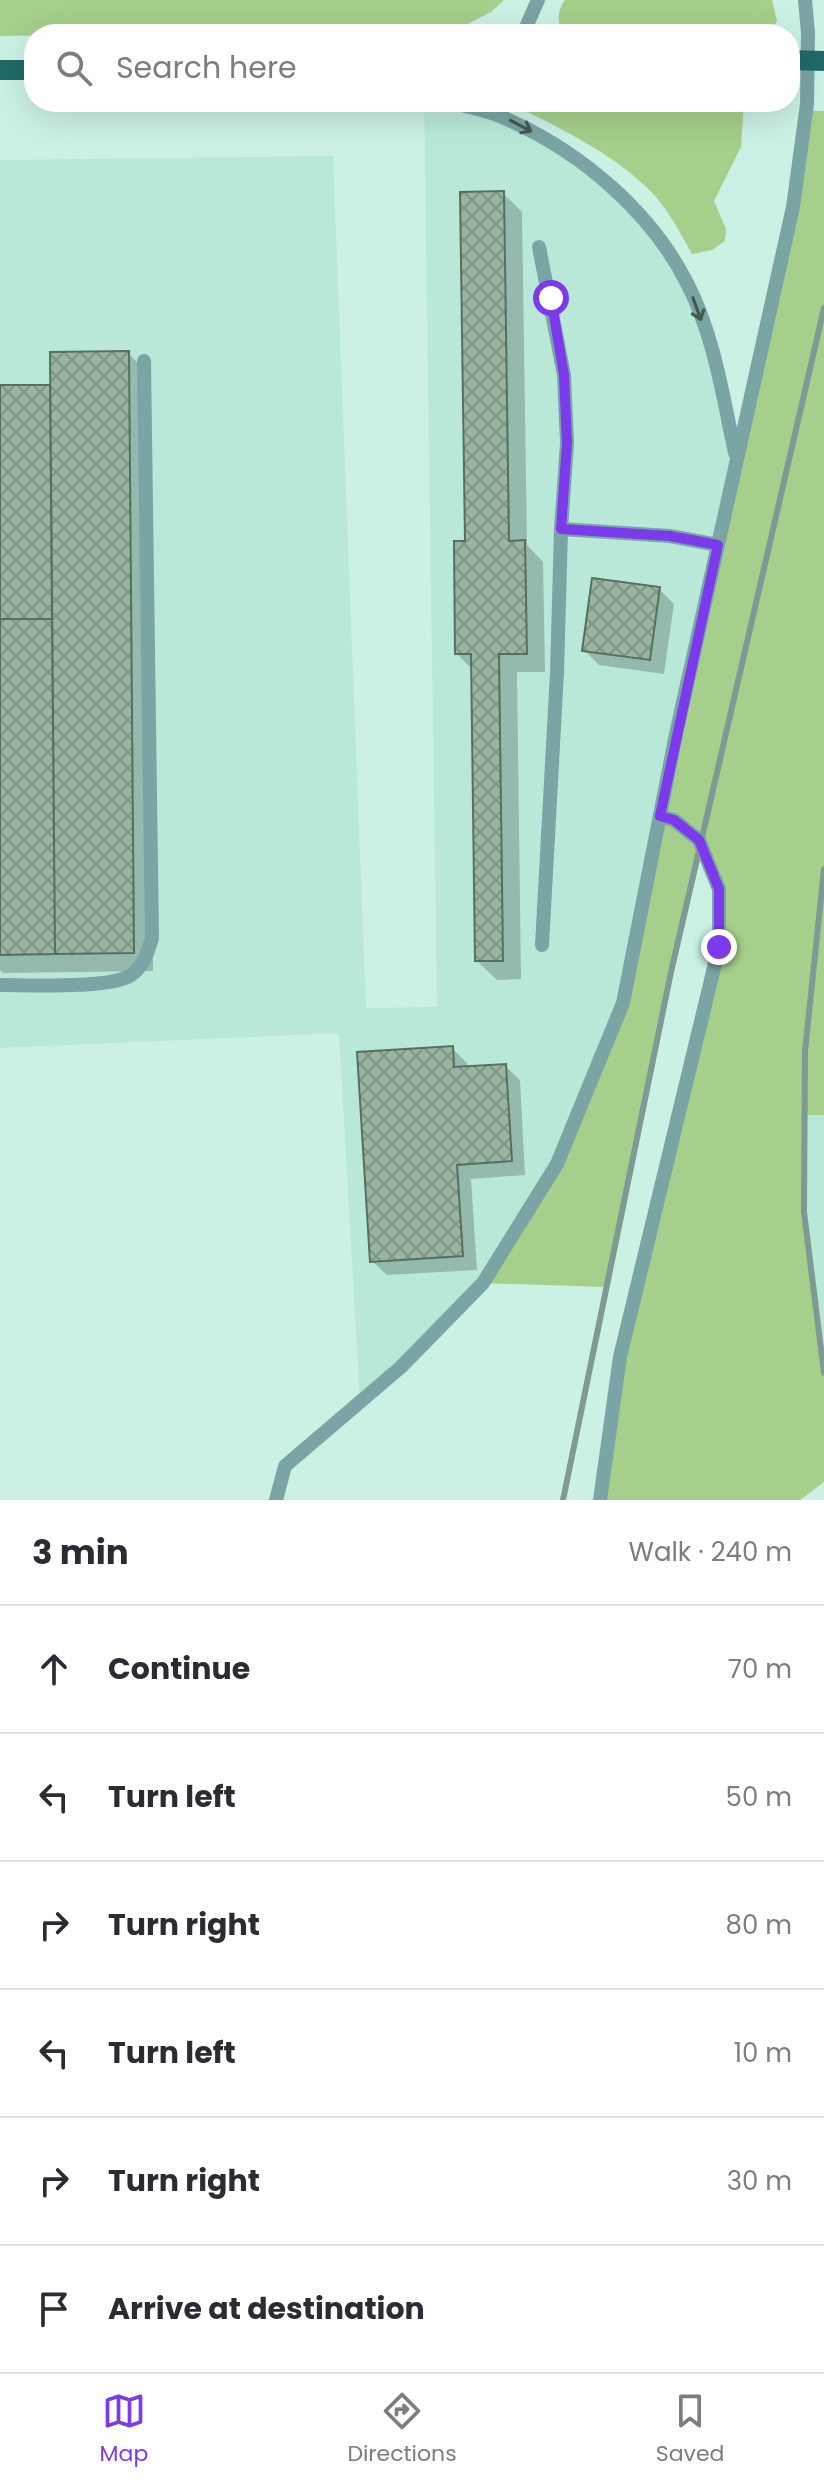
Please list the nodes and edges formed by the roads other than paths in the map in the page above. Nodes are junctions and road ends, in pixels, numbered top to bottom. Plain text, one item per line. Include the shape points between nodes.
1 (538, 0) edge
2 (805, 0) edge
3 (527, 24) edge
4 (800, 60) edge
5 (824, 61) edge
6 (0, 70) edge
7 (24, 70) edge
8 (482, 112) edge
9 (539, 247) dead end
10 (144, 361) dead end
11 (736, 459) junction
12 (561, 529) junction
13 (718, 545) junction
14 (660, 816) junction
15 (542, 945) dead end
16 (0, 985) edge
17 (276, 1500) edge
18 (600, 1500) edge

1 - 3 lane
2 - 11 lane via 807,104 793,207
4 - 5 main road, bridge
6 - 7 main road
8 -> 11 lane via 510,120 556,145 597,175 663,241 689,285 707,337
9 - 12 lane via 564,375 567,443
10 - 16 lane via 152,938 146,959 131,976 111,982
11 - 13 lane
12 - 13 lane via 670,536
12 - 15 lane
13 - 14 lane
14 - 17 lane via 623,1003 557,1164 483,1283 401,1367 285,1466
14 - 18 lane via 699,840 719,889 719,947 620,1357

